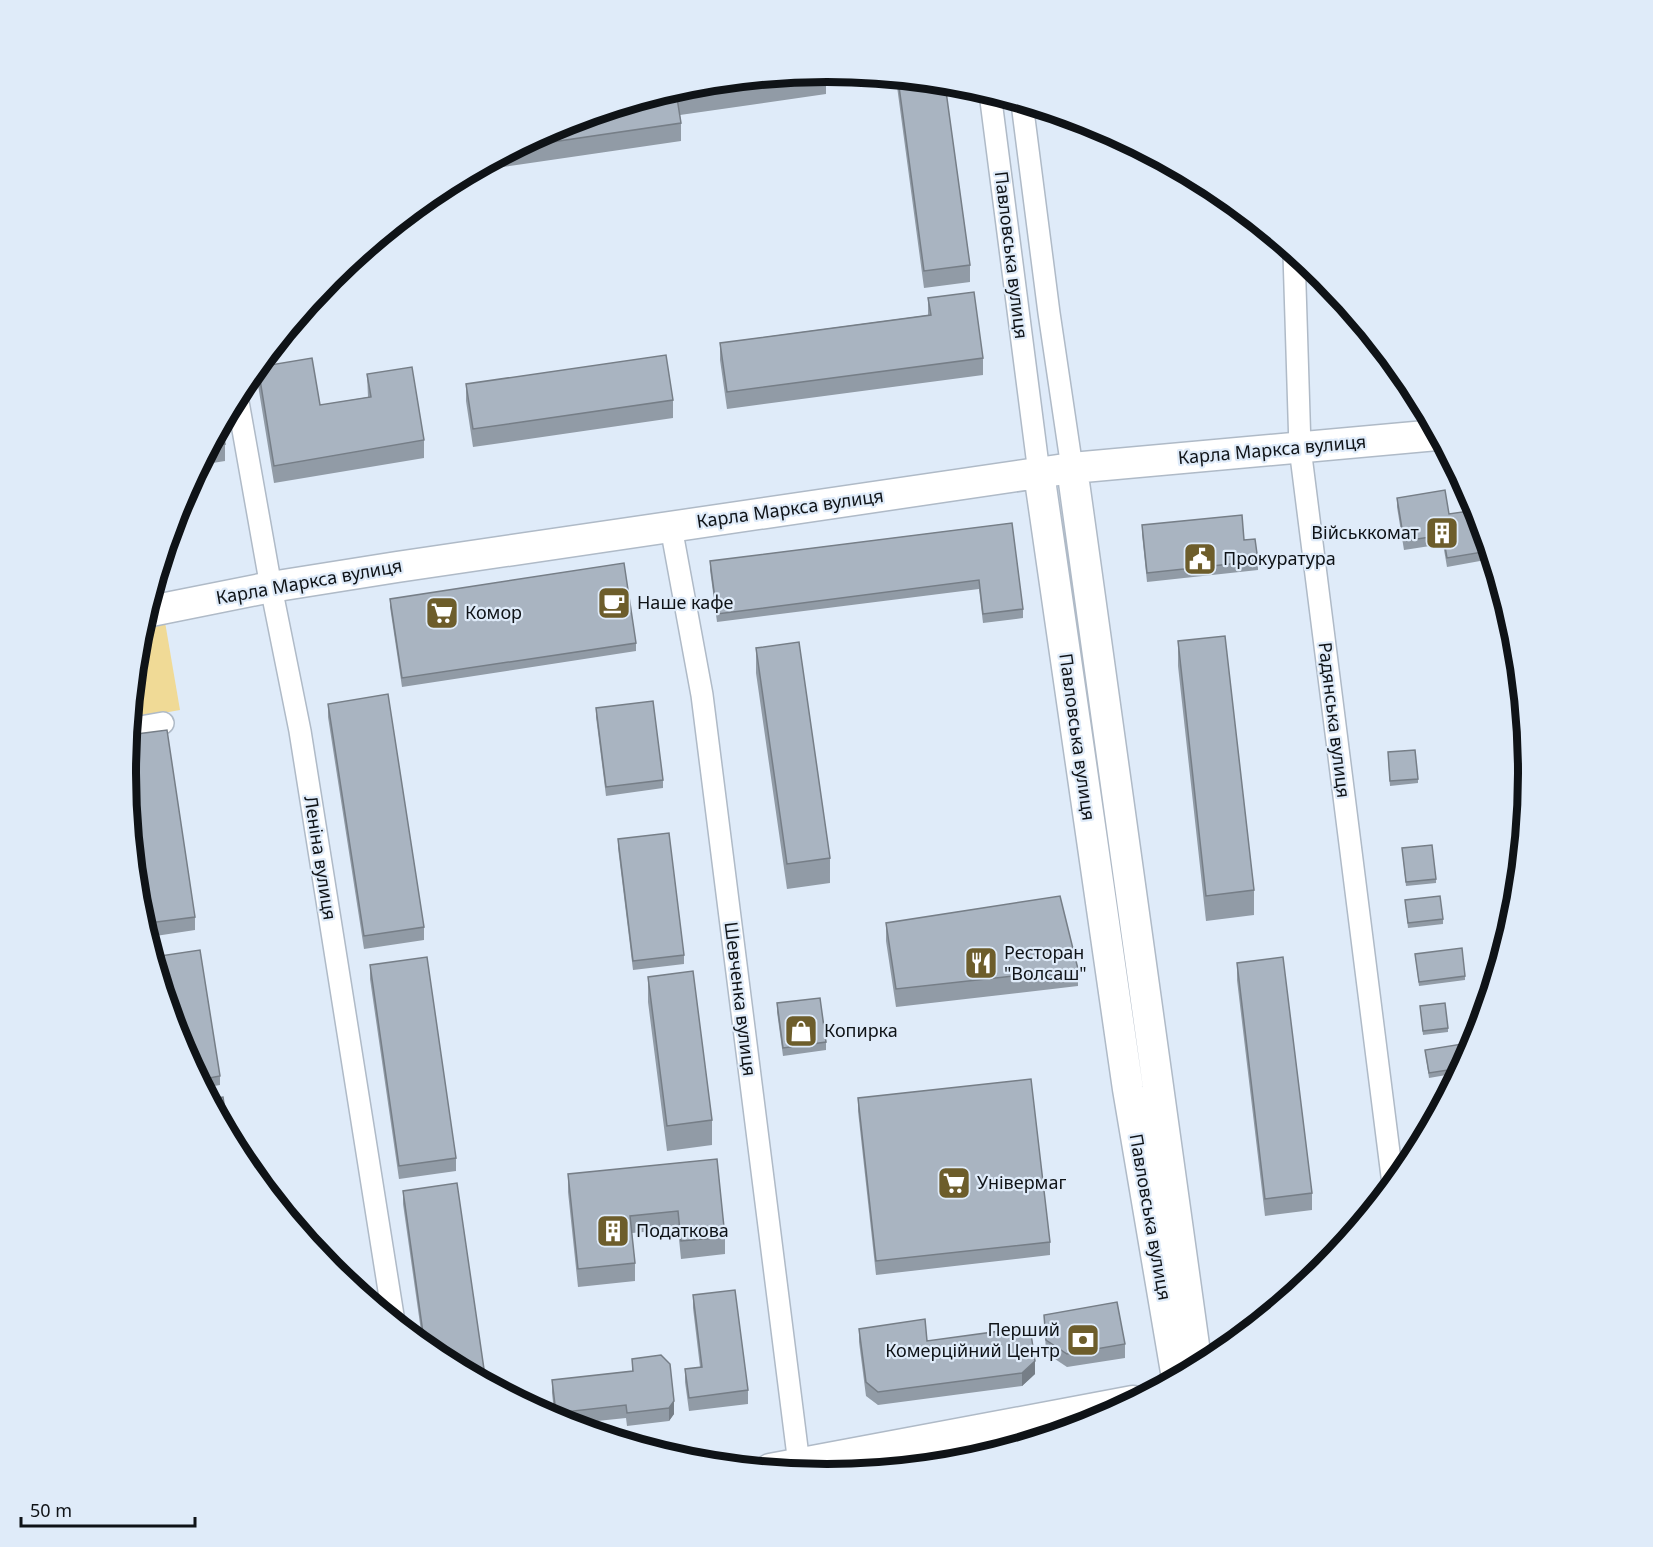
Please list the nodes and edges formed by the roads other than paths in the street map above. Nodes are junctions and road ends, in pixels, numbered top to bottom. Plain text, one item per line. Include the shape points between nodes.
1 (991, 103) edge
2 (1023, 111) edge
3 (1294, 266) edge
4 (239, 410) edge
5 (1429, 436) edge
6 (1300, 448) junction
7 (1072, 468) junction
8 (1039, 473) junction
9 (671, 527) junction
10 (271, 587) junction
11 (156, 610) edge
12 (163, 723) dead end
13 (137, 728) edge
14 (1391, 1171) edge
15 (392, 1311) edge
16 (1196, 1357) edge
17 (1176, 1370) edge
18 (1100, 1408) edge
19 (799, 1463) edge
20 (825, 1464) edge

1 - 8 street, Павловська вулиця
2 - 7 street, Павловська вулиця
3 - 6 street, Радянська вулиця
4 - 10 street, Леніна вулиця
5 - 6 street, Карла Маркса вулиця
6 - 7 street, Карла Маркса вулиця
6 - 14 street, Радянська вулиця
7 - 8 street, Карла Маркса вулиця
7 - 16 street, Павловська вулиця
8 - 9 street, Карла Маркса вулиця
8 - 17 street, Павловська вулиця via 1128,1089
9 - 10 street, Карла Маркса вулиця
9 - 19 street, Шевченка вулиця via 702,695
10 - 11 street, Карла Маркса вулиця
10 - 15 street, Леніна вулиця via 300,730
12 - 13 street
18 - 20 street

